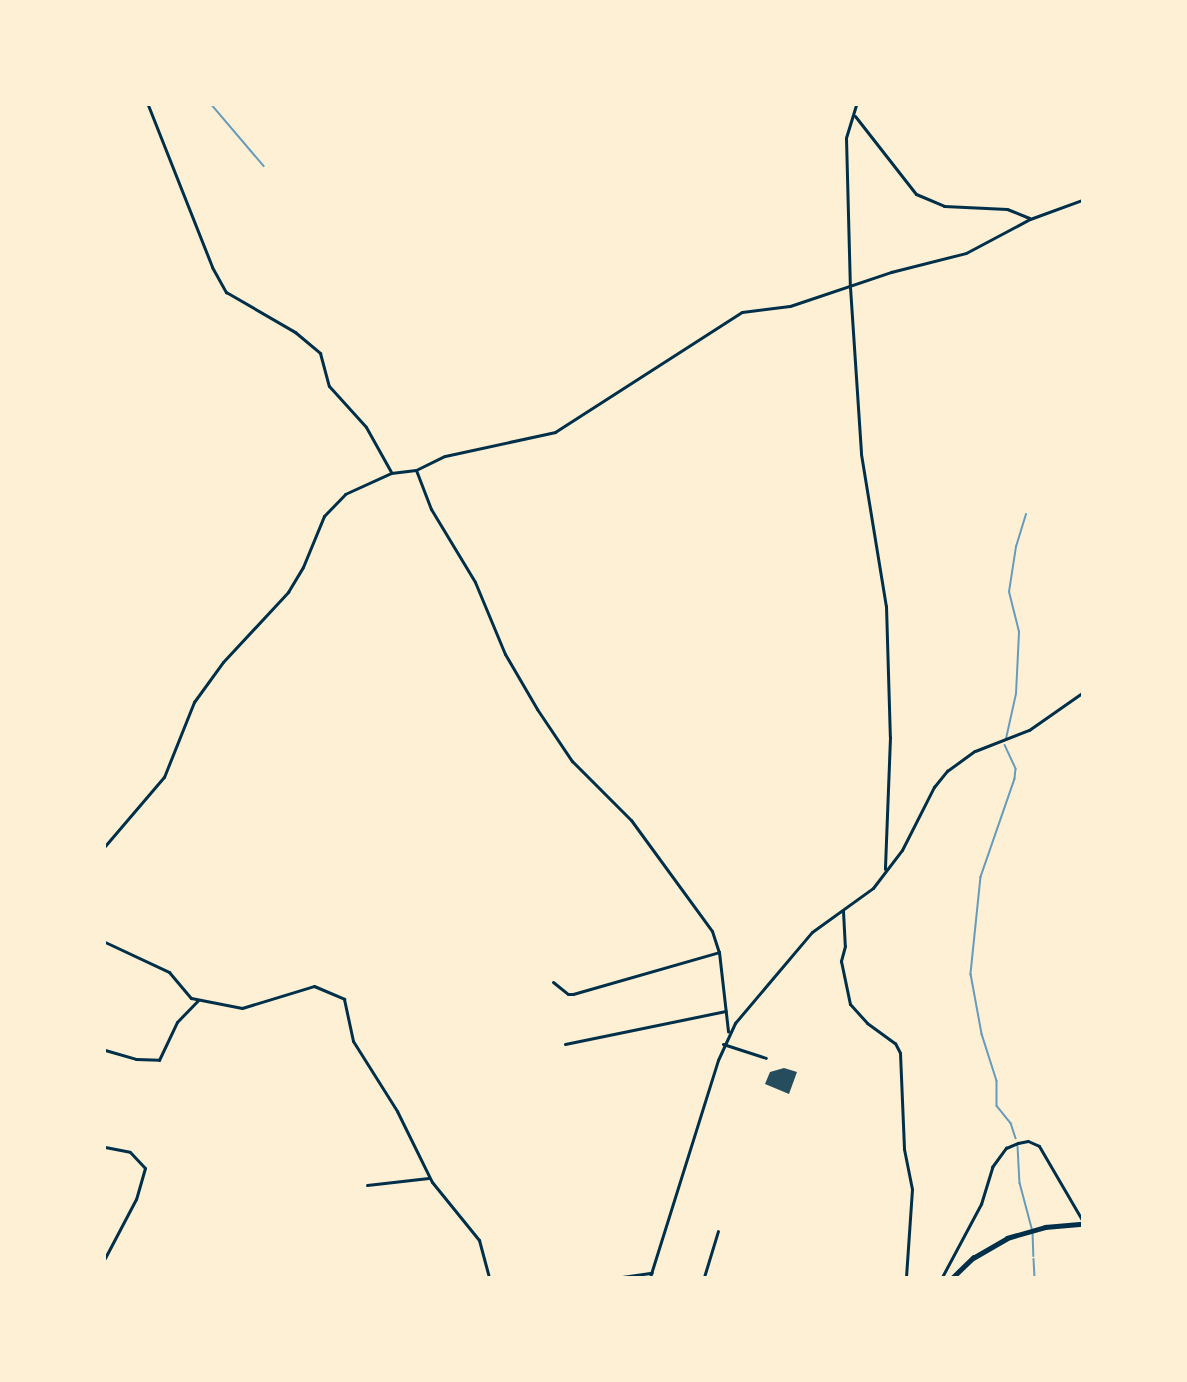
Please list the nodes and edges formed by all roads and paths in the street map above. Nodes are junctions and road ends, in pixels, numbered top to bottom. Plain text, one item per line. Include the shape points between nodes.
1 (148, 105) edge
2 (856, 105) edge
3 (855, 116) junction
4 (1082, 200) edge
5 (1030, 219) junction
6 (850, 287) junction
7 (416, 470) junction
8 (391, 473) junction
9 (1082, 693) edge
10 (105, 846) edge
11 (885, 869) junction
12 (843, 910) junction
13 (105, 942) edge
14 (719, 952) junction
15 (553, 982) dead end
16 (198, 1000) junction
17 (726, 1011) junction
18 (728, 1033) junction
19 (565, 1044) dead end
20 (723, 1044) junction
21 (105, 1050) edge
22 (766, 1058) dead end
23 (105, 1147) edge
24 (429, 1178) junction
25 (367, 1185) dead end
26 (1082, 1222) edge
27 (718, 1231) dead end
28 (105, 1258) edge
29 (651, 1276) edge
30 (489, 1277) edge
31 (622, 1277) edge
32 (704, 1277) edge
33 (906, 1277) edge
34 (942, 1277) edge
35 (953, 1277) edge

1 - 8 street via 206,252 226,292 320,353 329,386 366,427
2 - 3 street
3 - 5 street via 916,194 944,206 1007,209
3 - 6 street via 846,138
4 - 5 street
5 - 6 street via 979,248
6 - 7 street via 790,306 733,315 555,432 446,456
6 - 11 street via 861,454 886,606 890,747
7 - 8 street
7 - 14 street via 432,508 475,582 505,654 537,709 573,761 631,820 705,920
8 - 10 street via 345,495 324,516 288,592 223,662 194,702 165,777
9 - 11 street via 1029,730 975,751 947,771 934,787 902,849
11 - 12 street via 873,888
12 - 18 street via 812,932
12 - 33 street via 845,946 841,961 850,1004 867,1023 895,1043 900,1053 904,1149 912,1190
13 - 16 street via 169,972 185,995
14 - 15 street via 573,994 567,994
14 - 17 street
16 - 21 street via 177,1022 159,1060 135,1059
16 - 24 street via 242,1008 314,986 344,999 353,1041 392,1103
17 - 18 street
17 - 19 street
18 - 20 street
20 - 22 street
20 - 29 street
23 - 28 street via 130,1152 144,1168 136,1199
24 - 25 street
24 - 30 street via 479,1240
26 - 34 street via 1039,1146 1028,1141 1018,1143 1006,1148 992,1167 981,1204
26 - 35 main road via 1007,1238
27 - 32 street
29 - 31 street

